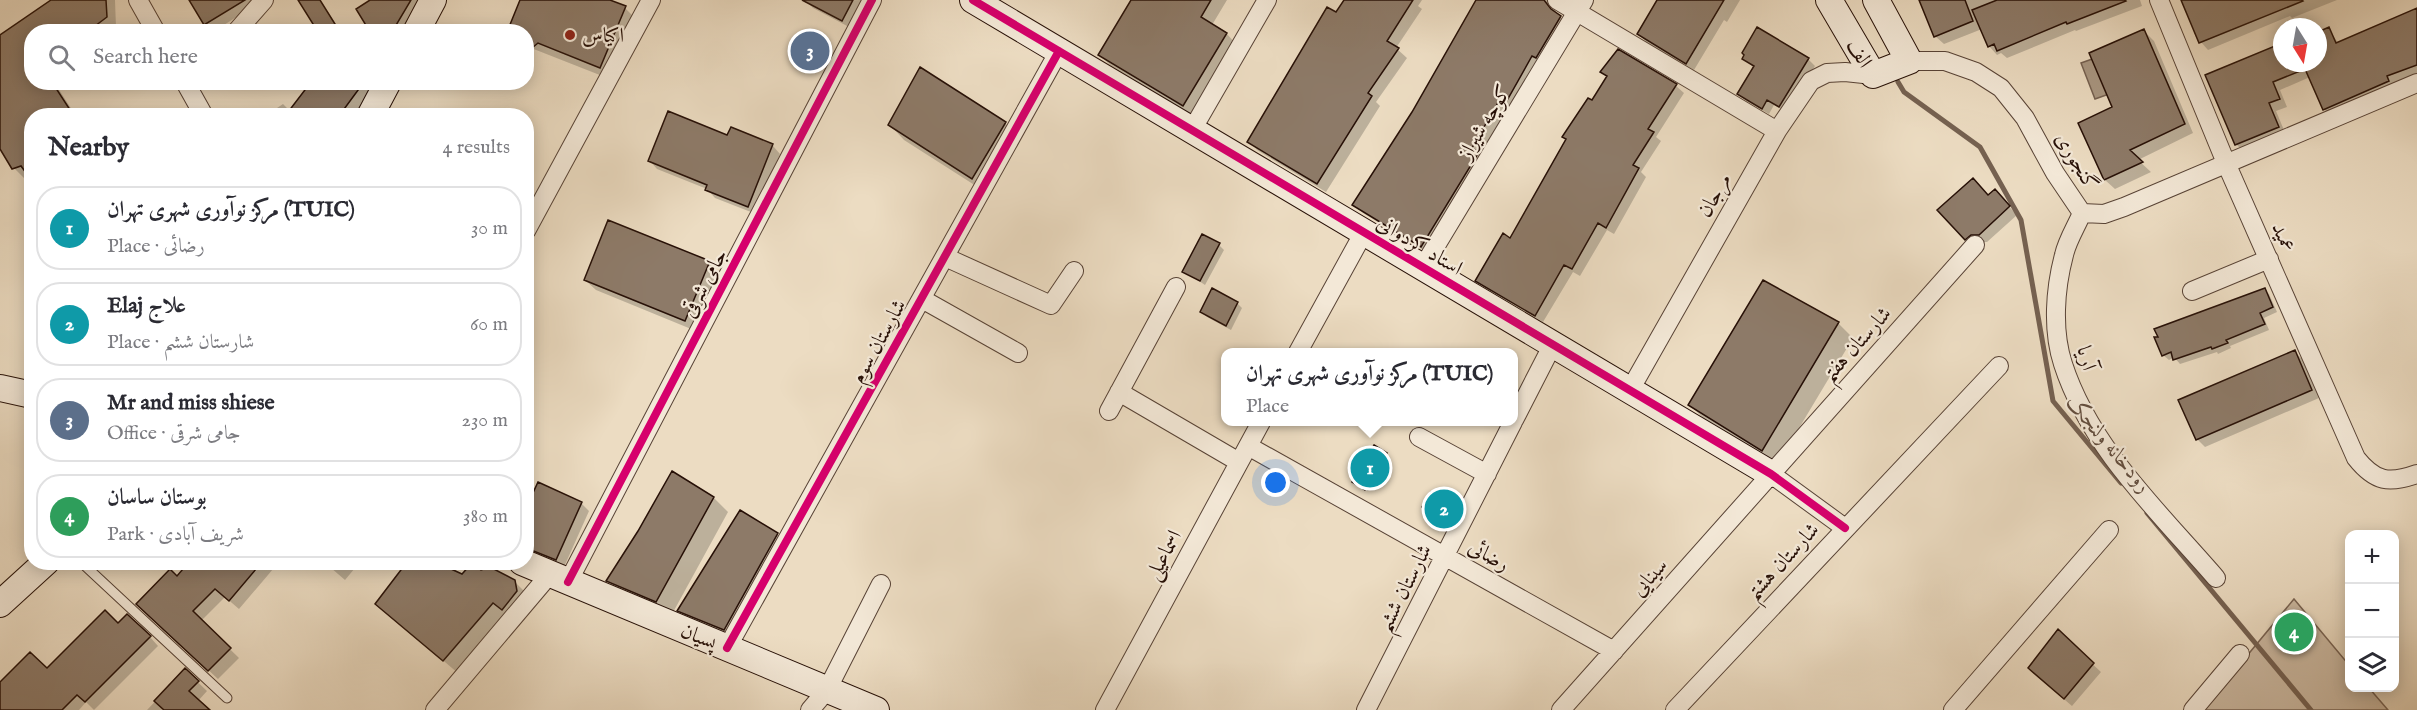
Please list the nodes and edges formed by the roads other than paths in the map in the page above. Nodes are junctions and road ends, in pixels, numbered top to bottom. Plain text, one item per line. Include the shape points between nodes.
1 (138, 0) edge
2 (264, 0) edge
3 (433, 0) edge
4 (449, 0) edge
5 (651, 0) edge
6 (872, 0) edge
7 (973, 0) edge
8 (1267, 0) edge
9 (1557, 0) edge
10 (1829, 0) edge
11 (1876, 0) edge
12 (2159, 0) edge
13 (1580, 6) edge
14 (152, 24) edge
15 (243, 24) edge
16 (420, 24) edge
17 (436, 24) edge
18 (1059, 51) junction
19 (1908, 61) junction
20 (1873, 75) junction
21 (2417, 83) edge
22 (191, 90) edge
23 (384, 90) edge
24 (400, 90) edge
25 (200, 108) edge
26 (374, 108) edge
27 (390, 108) edge
28 (1192, 130) junction
29 (1777, 131) junction
30 (2226, 163) junction
31 (2082, 213) junction
32 (534, 216) edge
33 (1364, 232) junction
34 (1975, 245) dead end
35 (945, 257) junction
36 (2269, 259) junction
37 (1423, 267) junction
38 (1074, 271) dead end
39 (1176, 287) dead end
40 (2192, 291) dead end
41 (922, 298) junction
42 (1553, 344) junction
43 (1300, 348) edge
44 (1018, 353) dead end
45 (1999, 366) dead end
46 (0, 388) edge
47 (1630, 390) junction
48 (1119, 392) junction
49 (24, 393) edge
50 (1109, 411) dead end
51 (1518, 413) edge
52 (1259, 426) edge
53 (1511, 426) edge
54 (1419, 437) dead end
55 (1243, 454) junction
56 (1487, 474) junction
57 (1771, 474) junction
58 (2417, 474) edge
59 (1845, 528) junction
60 (2109, 530) dead end
61 (1445, 556) junction
62 (534, 567) edge
63 (37, 570) edge
64 (90, 570) edge
65 (559, 578) junction
66 (2216, 578) dead end
67 (881, 584) dead end
68 (0, 604) edge
69 (728, 648) junction
70 (1614, 651) junction
71 (2240, 654) dead end
72 (827, 690) junction
73 (227, 698) dead end
74 (435, 710) edge
75 (810, 710) edge
76 (876, 710) edge
77 (1105, 710) edge
78 (1366, 710) edge
79 (1561, 710) edge
80 (1675, 710) edge
81 (1953, 710) edge
82 (2193, 710) edge

1 - 14 street
2 - 15 street
3 - 16 street
4 - 17 street
5 - 32 street
6 - 65 street, جامی شرقی
7 - 18 street, استاد کردوانی
8 - 28 street
9 - 13 street
10 - 20 street, الف
11 - 19 street, الف
12 - 30 street, عمید
13 - 29 street
13 - 37 street, کوچه شیراز
18 - 28 street, استاد کردوانی
18 - 35 street, شارستان سوم
19 - 20 street
19 - 31 street, گنجوری via 1946,61 1976,72 2001,88 2025,118
20 - 29 street, مرجان via 1827,73 1812,81
21 - 30 street, گنجوری
22 - 25 street
23 - 26 street
24 - 27 street
28 - 33 street, استاد کردوانی
29 - 47 street, مرجان
30 - 31 street, گنجوری via 2104,214
30 - 36 street, عمید
31 - 66 street, آریا via 2064,254 2055,313 2062,362 2078,403 2110,453 2137,490
33 - 37 street, استاد کردوانی
33 - 43 street
34 - 57 street, شارستان هفتم
35 - 38 street via 1051,305
35 - 41 street, شارستان سوم
36 - 40 street
36 - 58 street, عمید via 2356,458 2367,472 2384,480
37 - 42 street, استاد کردوانی
39 - 48 street
41 - 44 street
41 - 69 street, شارستان سوم
42 - 47 street, استاد کردوانی
42 - 51 street, شارستان ششم
45 - 59 street, شارستان هشتم
46 - 49 street
47 - 57 street, استاد کردوانی
48 - 50 street
48 - 55 street, رضائی
52 - 55 street, اسماعیلی
53 - 56 street, شارستان ششم
54 - 56 street
55 - 61 street, رضائی
55 - 77 street, اسماعیلی
56 - 61 street, شارستان ششم
57 - 59 street, استاد کردوانی
57 - 70 street, سینایی
59 - 80 street, شارستان هشتم
60 - 81 street
61 - 70 street, رضائی
61 - 78 street, شارستان ششم
62 - 65 street, پسیان
63 - 68 street
64 - 73 lane
65 - 69 street, پسیان
65 - 74 street, جامی شرقی
67 - 72 street
69 - 72 street, پسیان
70 - 79 street, سینایی
71 - 82 street
72 - 75 street
72 - 76 street, پسیان

